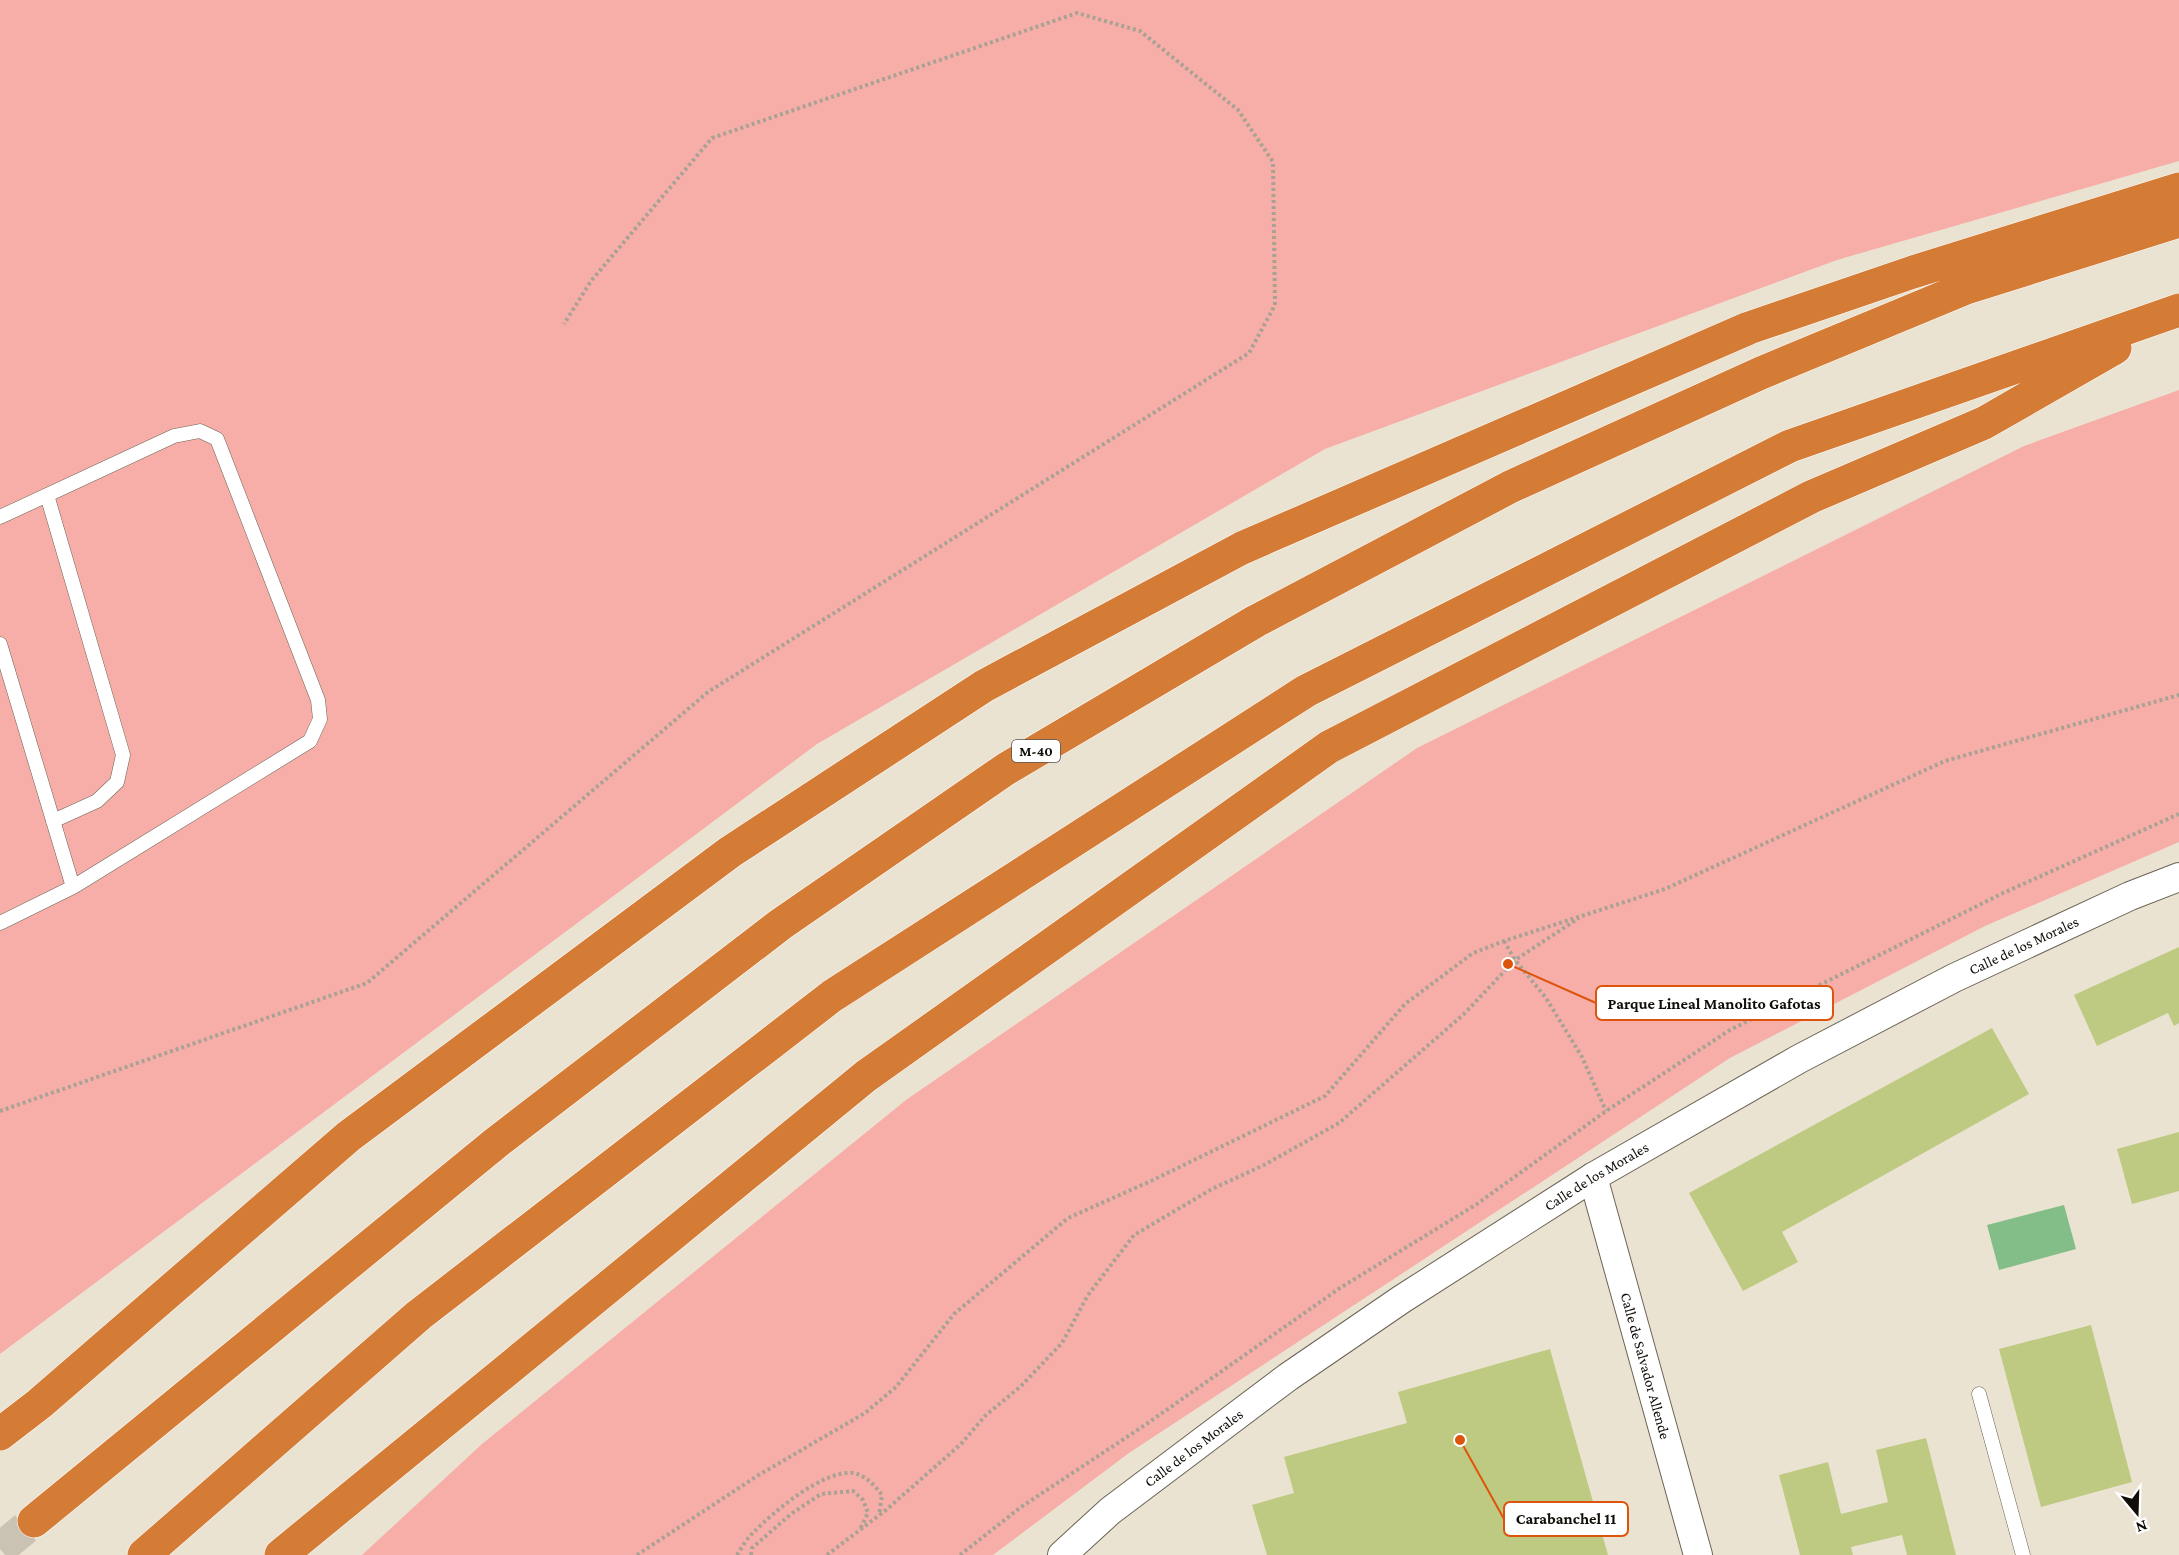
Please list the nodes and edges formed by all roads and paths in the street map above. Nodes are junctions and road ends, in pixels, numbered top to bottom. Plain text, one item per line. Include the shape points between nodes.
1 (2179, 189) edge
2 (2179, 221) edge
3 (2179, 311) edge
4 (564, 324) dead end
5 (47, 495) junction
6 (0, 517) edge
7 (0, 644) edge
8 (2179, 695) edge
9 (53, 820) junction
10 (2179, 877) edge
11 (73, 887) junction
12 (1583, 915) junction
13 (0, 923) edge
14 (1504, 941) junction
15 (1515, 960) junction
16 (0, 1111) edge
17 (1606, 1111) dead end
18 (1593, 1177) junction
19 (1979, 1394) dead end
20 (39, 1404) junction
21 (0, 1415) edge
22 (0, 1434) edge
23 (1021, 1508) dead end
24 (879, 1516) junction
25 (34, 1521) tunnel mouth
26 (860, 1530) junction
27 (144, 1555) edge
28 (281, 1555) edge
29 (637, 1555) edge
30 (737, 1555) edge
31 (751, 1555) edge
32 (826, 1555) edge
33 (960, 1555) edge
34 (1062, 1555) edge
35 (1698, 1555) edge
36 (2023, 1555) edge

1 - 20 highway via 1749,328 1242,548 984,686 730,852 349,1136
2 - 25 highway, M-40 via 1966,288 1761,373 1510,487 1256,621 1006,769 781,924 497,1142
3 - 27 highway via 1790,446 1306,691 832,996 419,1315
3 - 28 highway via 1984,423 1811,497 1329,747 866,1076
4 - 16 path via 591,281 712,138 1077,14 1140,31 1238,110 1274,162 1275,305 1250,353 708,692 367,983
5 - 6 lane
5 - 9 lane via 123,755 117,782 97,801
5 - 11 lane via 174,436 200,431 217,439 318,700 320,719 310,741
7 - 9 lane
8 - 12 path via 1945,761 1665,889
9 - 11 lane
10 - 18 street, Calle de los Morales via 1954,978 1799,1059
11 - 13 lane
12 - 14 path
12 - 15 path
14 - 15 path
14 - 29 path via 1473,953 1405,1004 1325,1096 1068,1218 954,1314 896,1387 865,1413 757,1476
15 - 17 path via 1546,998 1582,1057
15 - 24 path via 1464,1014 1339,1123 1134,1235 1088,1295 1062,1343 961,1444
18 - 34 street, Calle de los Morales via 1288,1377 1110,1511
18 - 35 street, Calle de Salvador Allende
19 - 36 lane
20 - 21 highway
20 - 22 highway
23 - 33 path
24 - 26 path
24 - 30 path via 882,1496 871,1482 853,1473 829,1477 806,1489 752,1533
26 - 31 path via 868,1513 863,1500 853,1491 821,1494 752,1548
26 - 32 path

